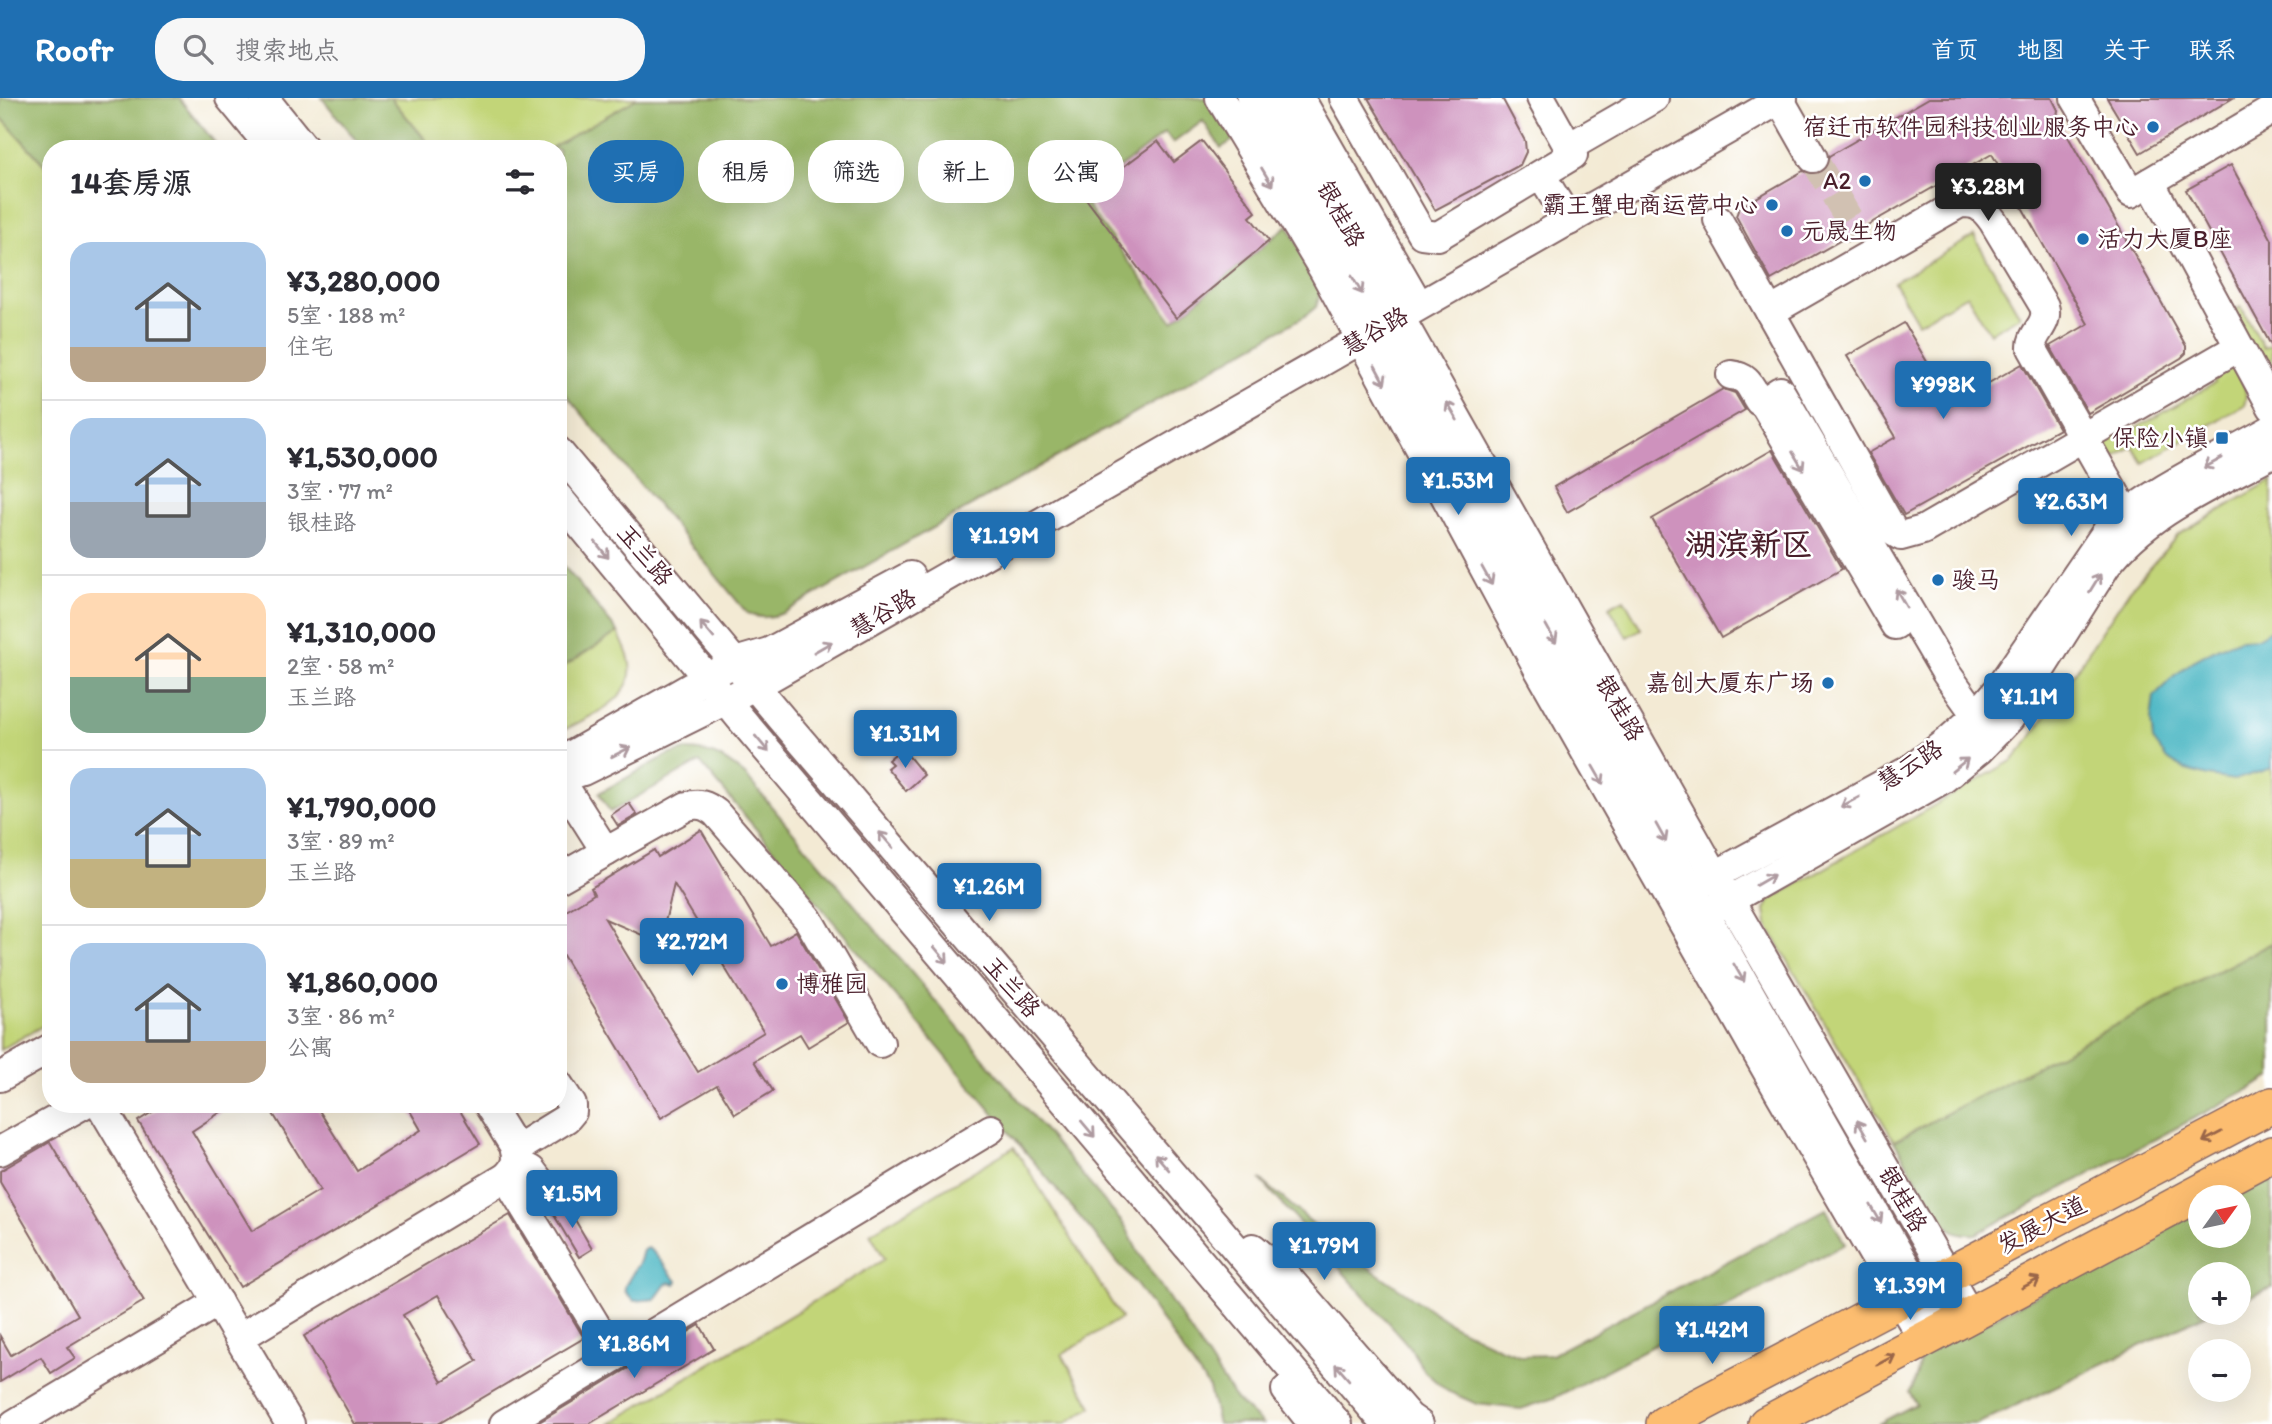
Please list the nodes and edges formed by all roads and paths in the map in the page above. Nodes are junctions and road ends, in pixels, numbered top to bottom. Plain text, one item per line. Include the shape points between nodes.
1 (230, 98) edge
2 (264, 98) edge
3 (1220, 98) edge
4 (1251, 98) edge
5 (1276, 98) edge
6 (1300, 98) edge
7 (1344, 98) edge
8 (1541, 98) edge
9 (1654, 98) edge
10 (2075, 98) edge
11 (1782, 99) edge
12 (2272, 110) edge
13 (265, 140) edge
14 (298, 140) edge
15 (1569, 147) junction
16 (1813, 158) tunnel mouth
17 (1541, 175) junction
18 (2150, 183) junction
19 (1717, 219) dead end
20 (1569, 221) junction
21 (1770, 312) junction
22 (1383, 319) junction
23 (2239, 347) junction
24 (1731, 375) dead end
25 (2272, 407) edge
26 (2272, 429) edge
27 (2082, 438) junction
28 (2272, 453) edge
29 (567, 462) edge
30 (567, 508) edge
31 (2126, 513) junction
32 (734, 662) junction
33 (707, 678) junction
34 (755, 686) junction
35 (726, 702) junction
36 (1977, 727) junction
37 (567, 758) edge
38 (567, 776) edge
39 (567, 791) edge
40 (606, 852) junction
41 (567, 874) edge
42 (1703, 882) junction
43 (1730, 900) junction
44 (1705, 914) junction
45 (880, 1043) dead end
46 (42, 1053) edge
47 (42, 1069) edge
48 (0, 1077) edge
49 (0, 1093) edge
50 (567, 1098) edge
51 (2272, 1105) edge
52 (68, 1113) edge
53 (105, 1113) edge
54 (493, 1113) edge
55 (991, 1129) dead end
56 (0, 1151) edge
57 (2272, 1154) edge
58 (512, 1163) junction
59 (1186, 1191) junction
60 (548, 1194) dead end
61 (1160, 1214) junction
62 (1923, 1288) junction
63 (218, 1302) junction
64 (1945, 1328) junction
65 (239, 1338) junction
66 (1801, 1352) junction
67 (615, 1357) junction
68 (1826, 1392) junction
69 (14, 1424) edge
70 (290, 1424) edge
71 (504, 1424) edge
72 (1312, 1424) edge
73 (1338, 1424) edge
74 (1386, 1424) edge
75 (1419, 1424) edge
76 (1644, 1424) edge
77 (1664, 1424) edge
78 (1766, 1424) edge
79 (1777, 1424) edge

1 - 13 street
2 - 14 street
3 -> 22 street via 1324,271
4 -> 22 street, 银桂路
5 - 22 street, 银桂路
6 - 22 street
7 - 17 street via 1422,234 1438,236
8 - 15 street
9 - 15 street
10 - 18 street via 2131,193
11 - 16 street
11 - 20 street, 慧谷路
12 - 18 street
15 - 17 street via 1573,155
17 - 20 street
18 - 23 street
19 - 21 street
20 - 22 street, 慧谷路
21 - 27 street via 1894,532 1901,537 1923,530
21 - 27 street via 1864,245 1960,203 1975,202 1985,209 2044,306 2045,319 2032,348
22 - 32 street, 慧谷路 via 769,652
34 -> 22 street, 慧谷路
22 - 42 street, 银桂路
22 -> 62 street via 1539,670 1773,1081
23 - 25 street
23 - 27 street
24 - 36 street via 1742,376 1759,401 1772,397
26 -> 31 street, 慧云路
27 - 31 street
36 -> 28 street, 慧云路 via 2010,718 2106,566 2134,534
32 -> 29 street, 玉兰路
30 -> 33 street, 玉兰路
31 - 36 street, 慧云路 via 2093,549
32 - 33 street, 慧谷路
32 - 34 street, 玉兰路
33 - 35 street, 玉兰路
33 - 37 street, 慧谷路
34 - 35 street, 慧谷路
59 -> 34 street, 玉兰路
38 -> 35 street, 慧谷路
35 -> 61 street, 玉兰路
36 -> 42 street, 慧云路 via 1911,769
43 -> 36 street, 慧云路 via 1943,779 1979,750
39 - 40 street
40 - 41 street
40 - 45 street via 687,806 706,806 808,919
42 - 43 street, 银桂路
42 - 44 street, 银桂路
43 - 44 street, 慧云路
62 -> 43 street, 银桂路
44 -> 62 street, 银桂路
46 - 48 street
47 - 49 street
50 - 58 street via 572,1105 567,1118
51 -> 62 main road, 发展大道
52 - 56 street
53 - 63 street
54 - 58 street
55 - 67 street
64 -> 57 main road, 发展大道
58 - 60 street via 531,1170
58 - 65 street
58 - 67 street
74 -> 59 street, 玉兰路
59 - 75 street via 1287,1277
61 - 72 street via 1238,1330
61 - 73 street, 玉兰路
62 - 64 street, 银桂路
62 - 64 street
62 - 66 main road, 发展大道
63 - 65 street
63 - 69 street
68 -> 64 main road, 发展大道
65 - 70 street
66 - 76 street
66 - 77 main road, 发展大道
67 - 71 street
68 - 78 main road, 发展大道
68 - 79 street

